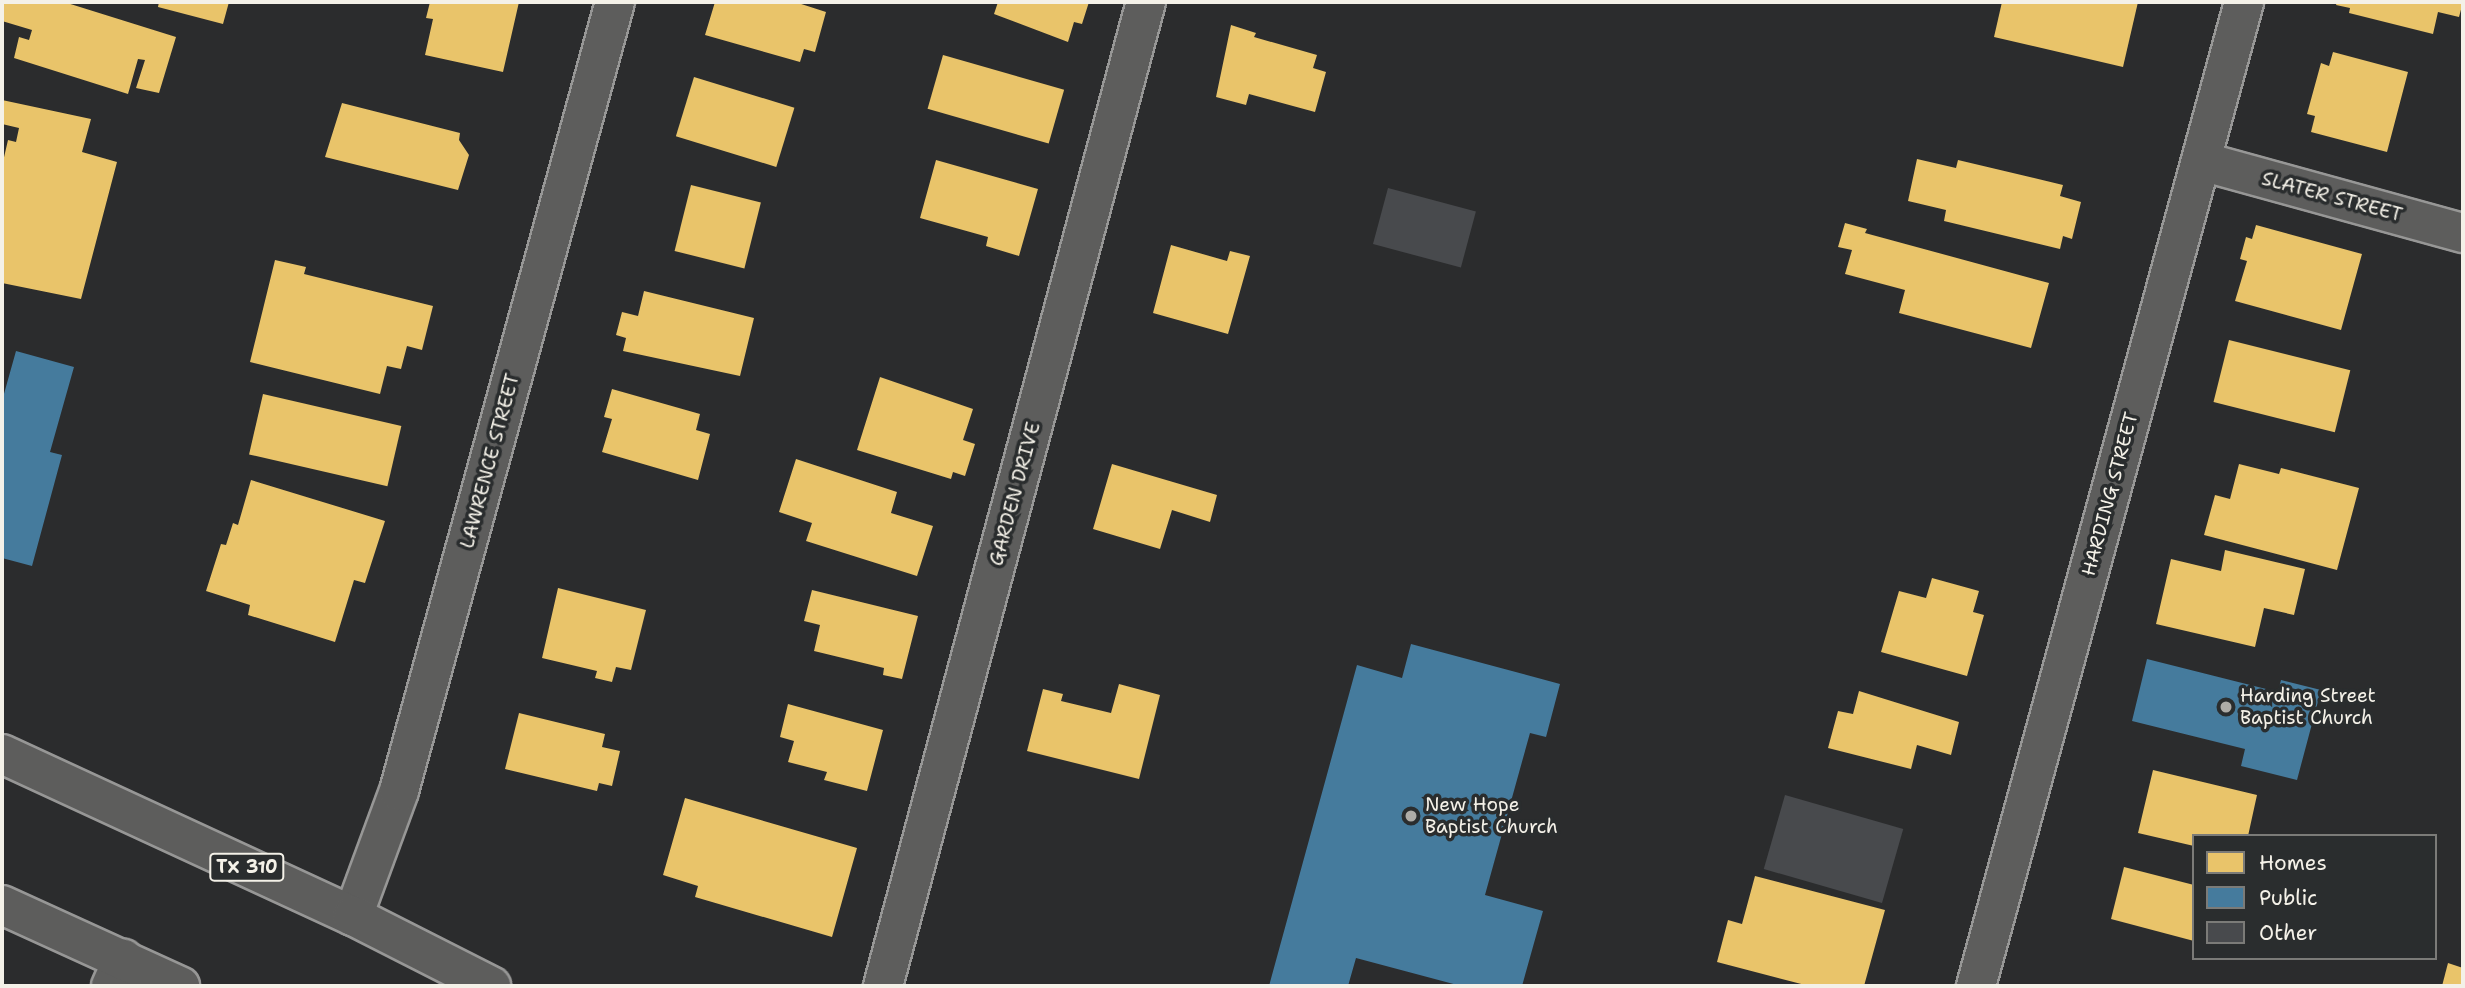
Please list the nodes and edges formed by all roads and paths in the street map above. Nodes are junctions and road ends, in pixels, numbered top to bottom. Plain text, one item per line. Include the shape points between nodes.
1 (615, 2) edge
2 (1146, 2) edge
3 (2244, 2) edge
4 (2201, 161) junction
5 (2463, 233) edge
6 (2, 754) edge
7 (2, 905) edge
8 (353, 916) junction
9 (117, 973) edge
10 (180, 986) edge
11 (491, 986) edge
12 (883, 986) edge
13 (1976, 986) edge

1 - 8 street, LAWRENCE STREET via 399,791
2 - 12 street, GARDEN DRIVE
3 - 4 street, HARDING STREET
4 - 5 street, SLATER STREET
4 - 13 street, HARDING STREET
6 - 8 street, TX 310
7 - 9 street
8 - 11 street, TX 310
9 - 10 street

